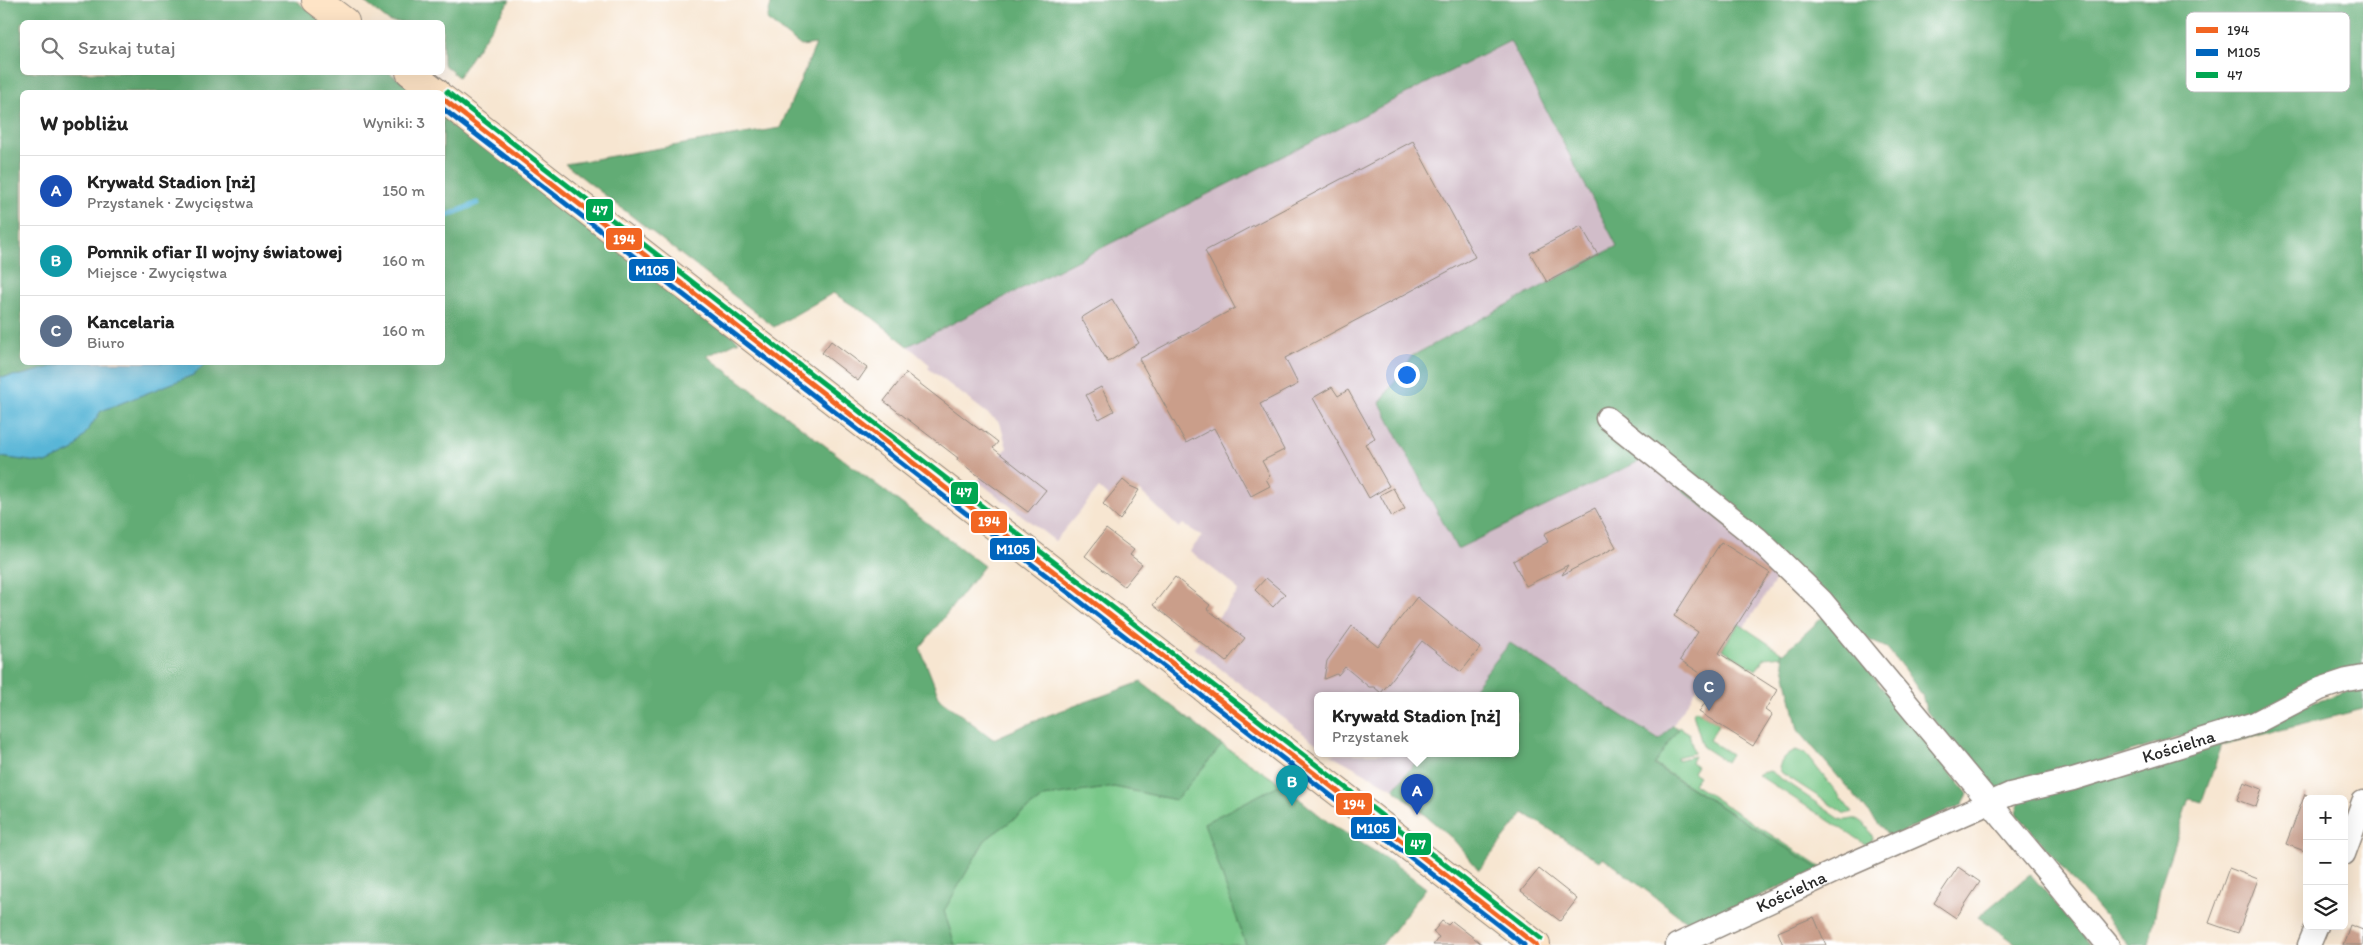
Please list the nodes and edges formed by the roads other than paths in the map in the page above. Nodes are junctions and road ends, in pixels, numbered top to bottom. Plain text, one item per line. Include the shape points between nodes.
1 (316, 0) edge
2 (342, 20) edge
3 (414, 75) edge
4 (433, 90) edge
5 (445, 100) edge
6 (1607, 418) dead end
7 (2363, 677) edge
8 (2363, 802) edge
9 (1990, 805) junction
10 (2348, 843) edge
11 (2316, 930) edge
12 (1536, 945) edge
13 (1677, 945) edge
14 (2108, 945) edge
15 (2310, 945) edge

1 - 2 main road
3 - 4 main road
5 - 12 main road
6 - 9 street via 1750,533 1822,601
7 - 9 street, Kościelna via 2320,689 2261,720 2073,780 2014,793
8 - 10 street
9 - 13 street, Kościelna via 1837,870
9 - 14 street
11 - 15 street

